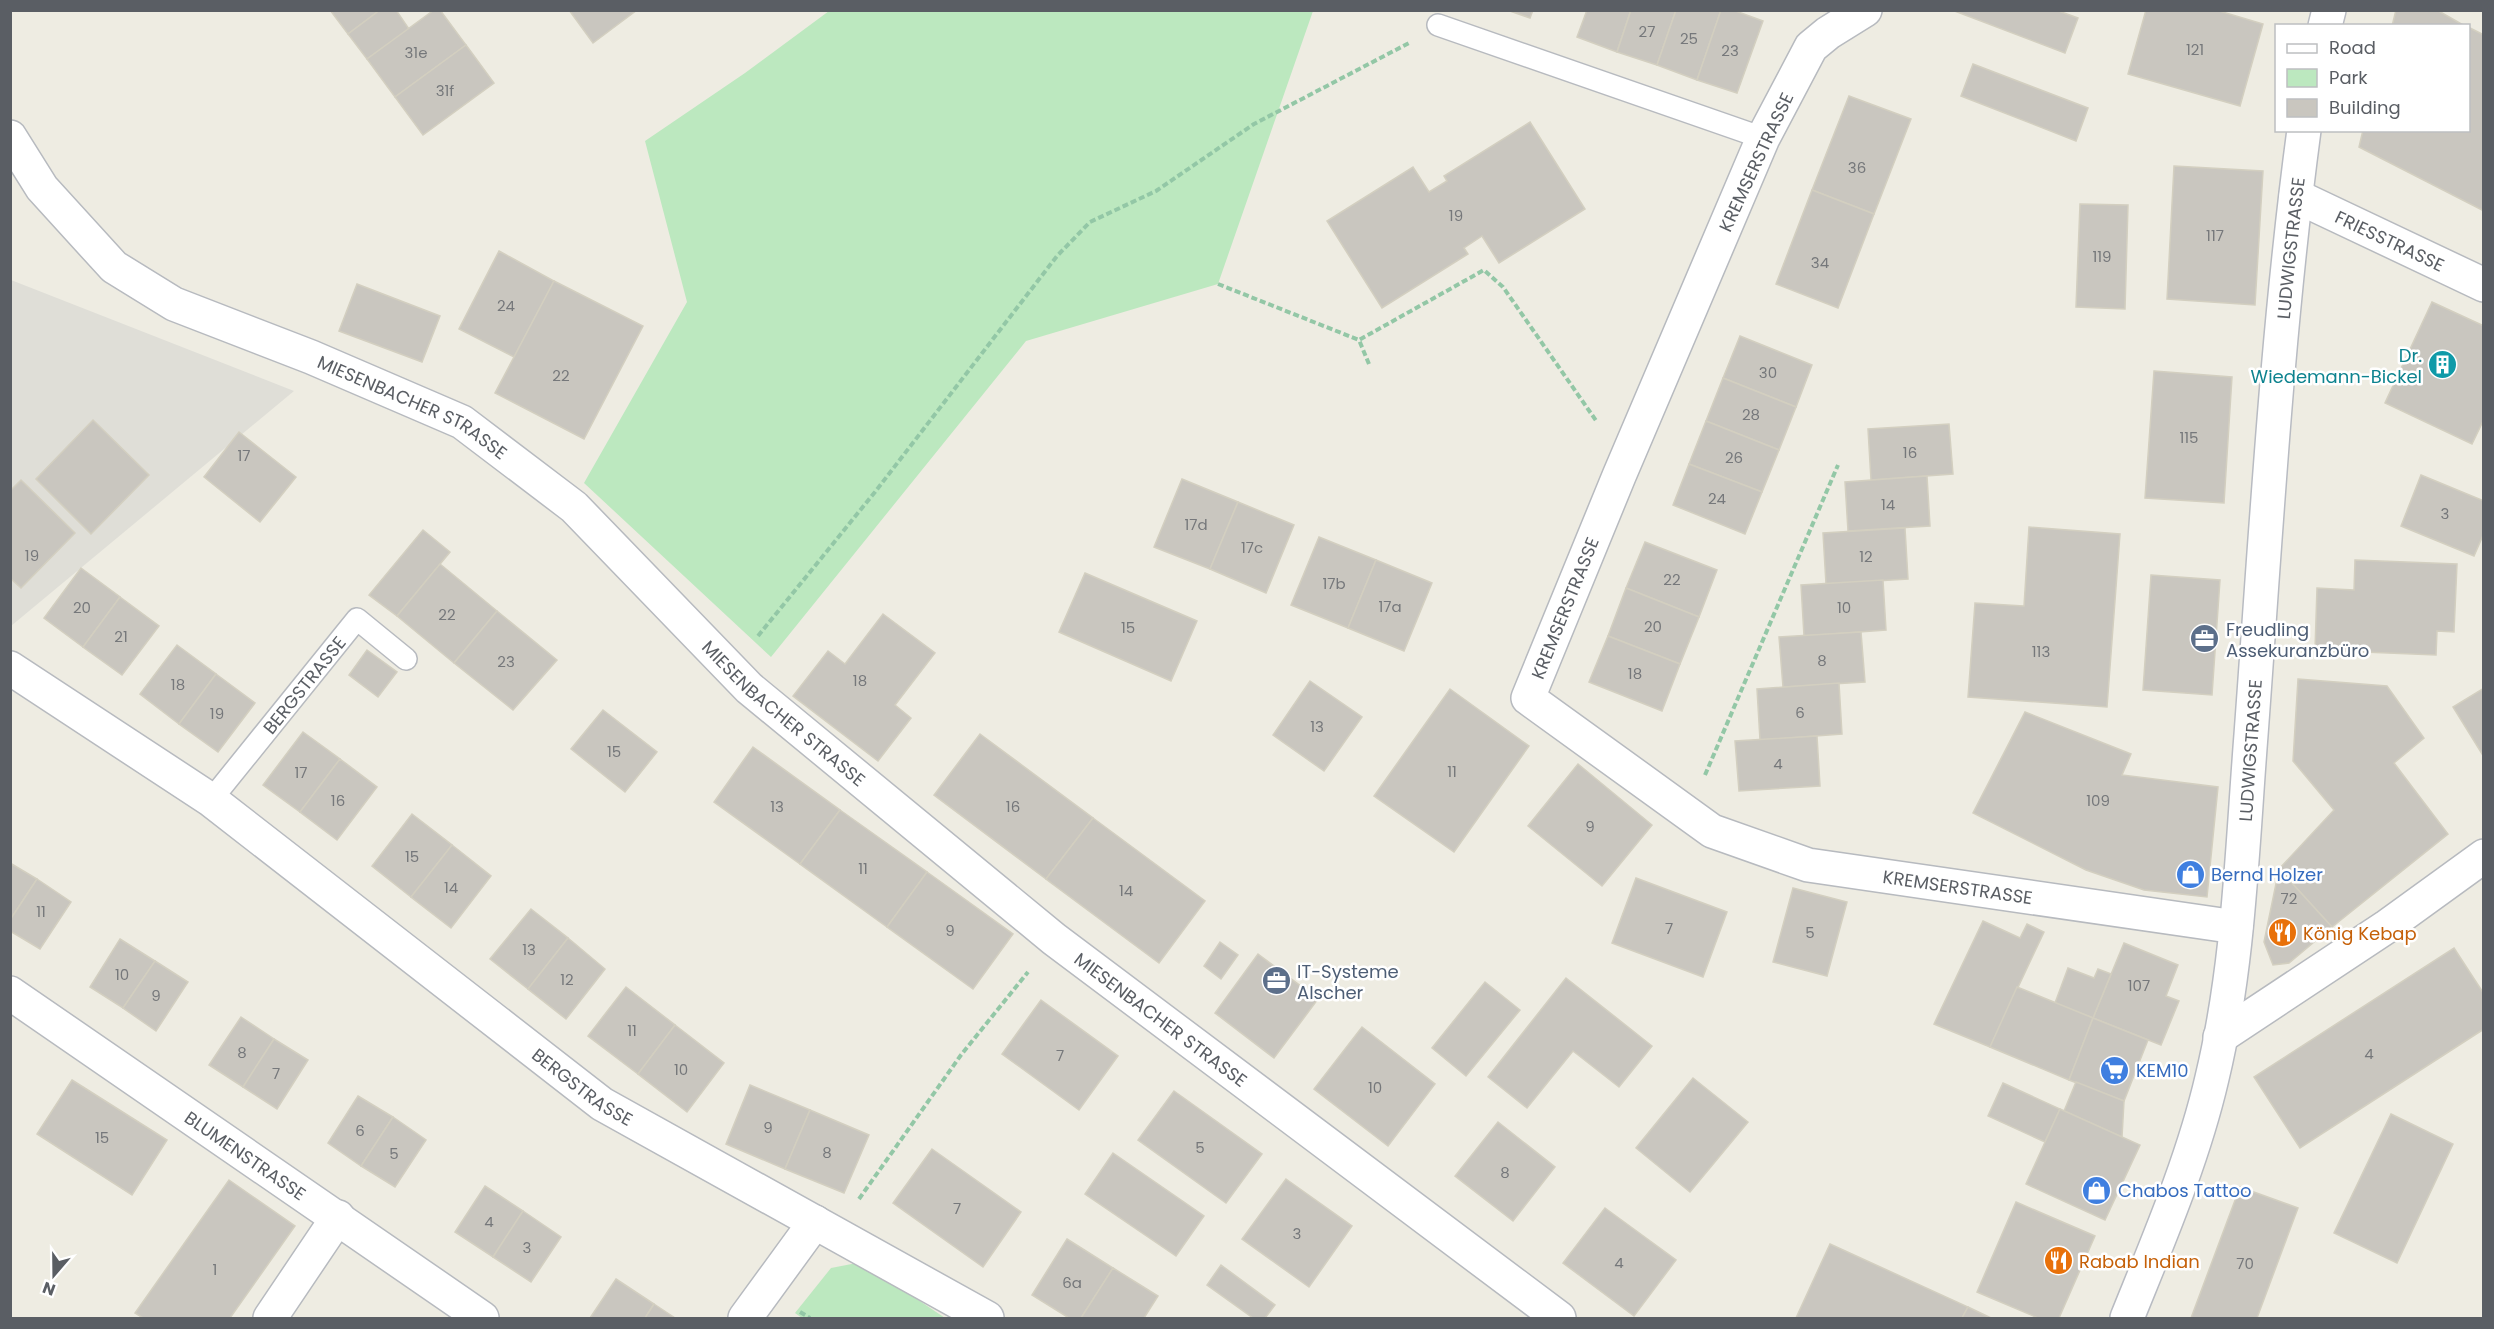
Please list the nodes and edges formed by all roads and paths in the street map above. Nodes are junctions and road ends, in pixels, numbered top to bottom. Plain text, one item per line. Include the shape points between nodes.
1 (1852, 13) edge
2 (1438, 25) joint
3 (2304, 132) edge
4 (10, 137) edge
5 (1763, 138) junction
6 (2296, 196) junction
7 (1218, 284) dead end
8 (2484, 285) edge
9 (1359, 340) junction
10 (1369, 364) dead end
11 (1625, 462) junction
12 (1838, 465) dead end
13 (406, 659) dead end
14 (10, 668) edge
15 (731, 669) junction
16 (211, 800) junction
17 (1688, 814) junction
18 (2484, 856) edge
19 (2236, 927) junction
20 (1054, 939) junction
21 (10, 993) edge
22 (2220, 1036) junction
23 (338, 1217) junction
24 (825, 1227) junction
25 (270, 1318) edge
26 (482, 1318) edge
27 (745, 1318) edge
28 (987, 1318) edge
29 (1559, 1318) edge
30 (2127, 1318) edge

1 - 5 street, KREMSERSTRASSE via 1811,47
2 - 5 lane
2 - 15 path via 1254,124 1156,190 1090,222 1057,256 875,492
3 - 6 street, LUDWIGSTRASSE
4 - 15 street, MIESENBACHER STRASSE via 42,188 114,267 174,304 462,422 574,507
5 - 11 street, KREMSERSTRASSE
6 - 8 street, FRIESSTRASSE
6 - 19 street, LUDWIGSTRASSE via 2286,279
7 - 9 path
9 - 10 path
9 - 11 path via 1484,270 1503,287
11 - 17 street, KREMSERSTRASSE via 1528,698
12 - 17 path
13 - 16 lane, BERGSTRASSE via 357,619
14 - 16 street, BERGSTRASSE
15 - 20 street, MIESENBACHER STRASSE via 749,688
16 - 24 street, BERGSTRASSE via 602,1104
17 - 19 street, KREMSERSTRASSE via 1712,831 1808,865
18 - 22 street via 2386,927
19 - 22 street, LUDWIGSTRASSE
20 - 24 path
20 - 29 street, MIESENBACHER STRASSE
21 - 23 street, BLUMENSTRASSE
22 - 30 street, LUDWIGSTRASSE via 2212,1080 2181,1178
23 - 25 street
23 - 26 street, BLUMENSTRASSE
24 - 27 street
24 - 28 street, BERGSTRASSE

